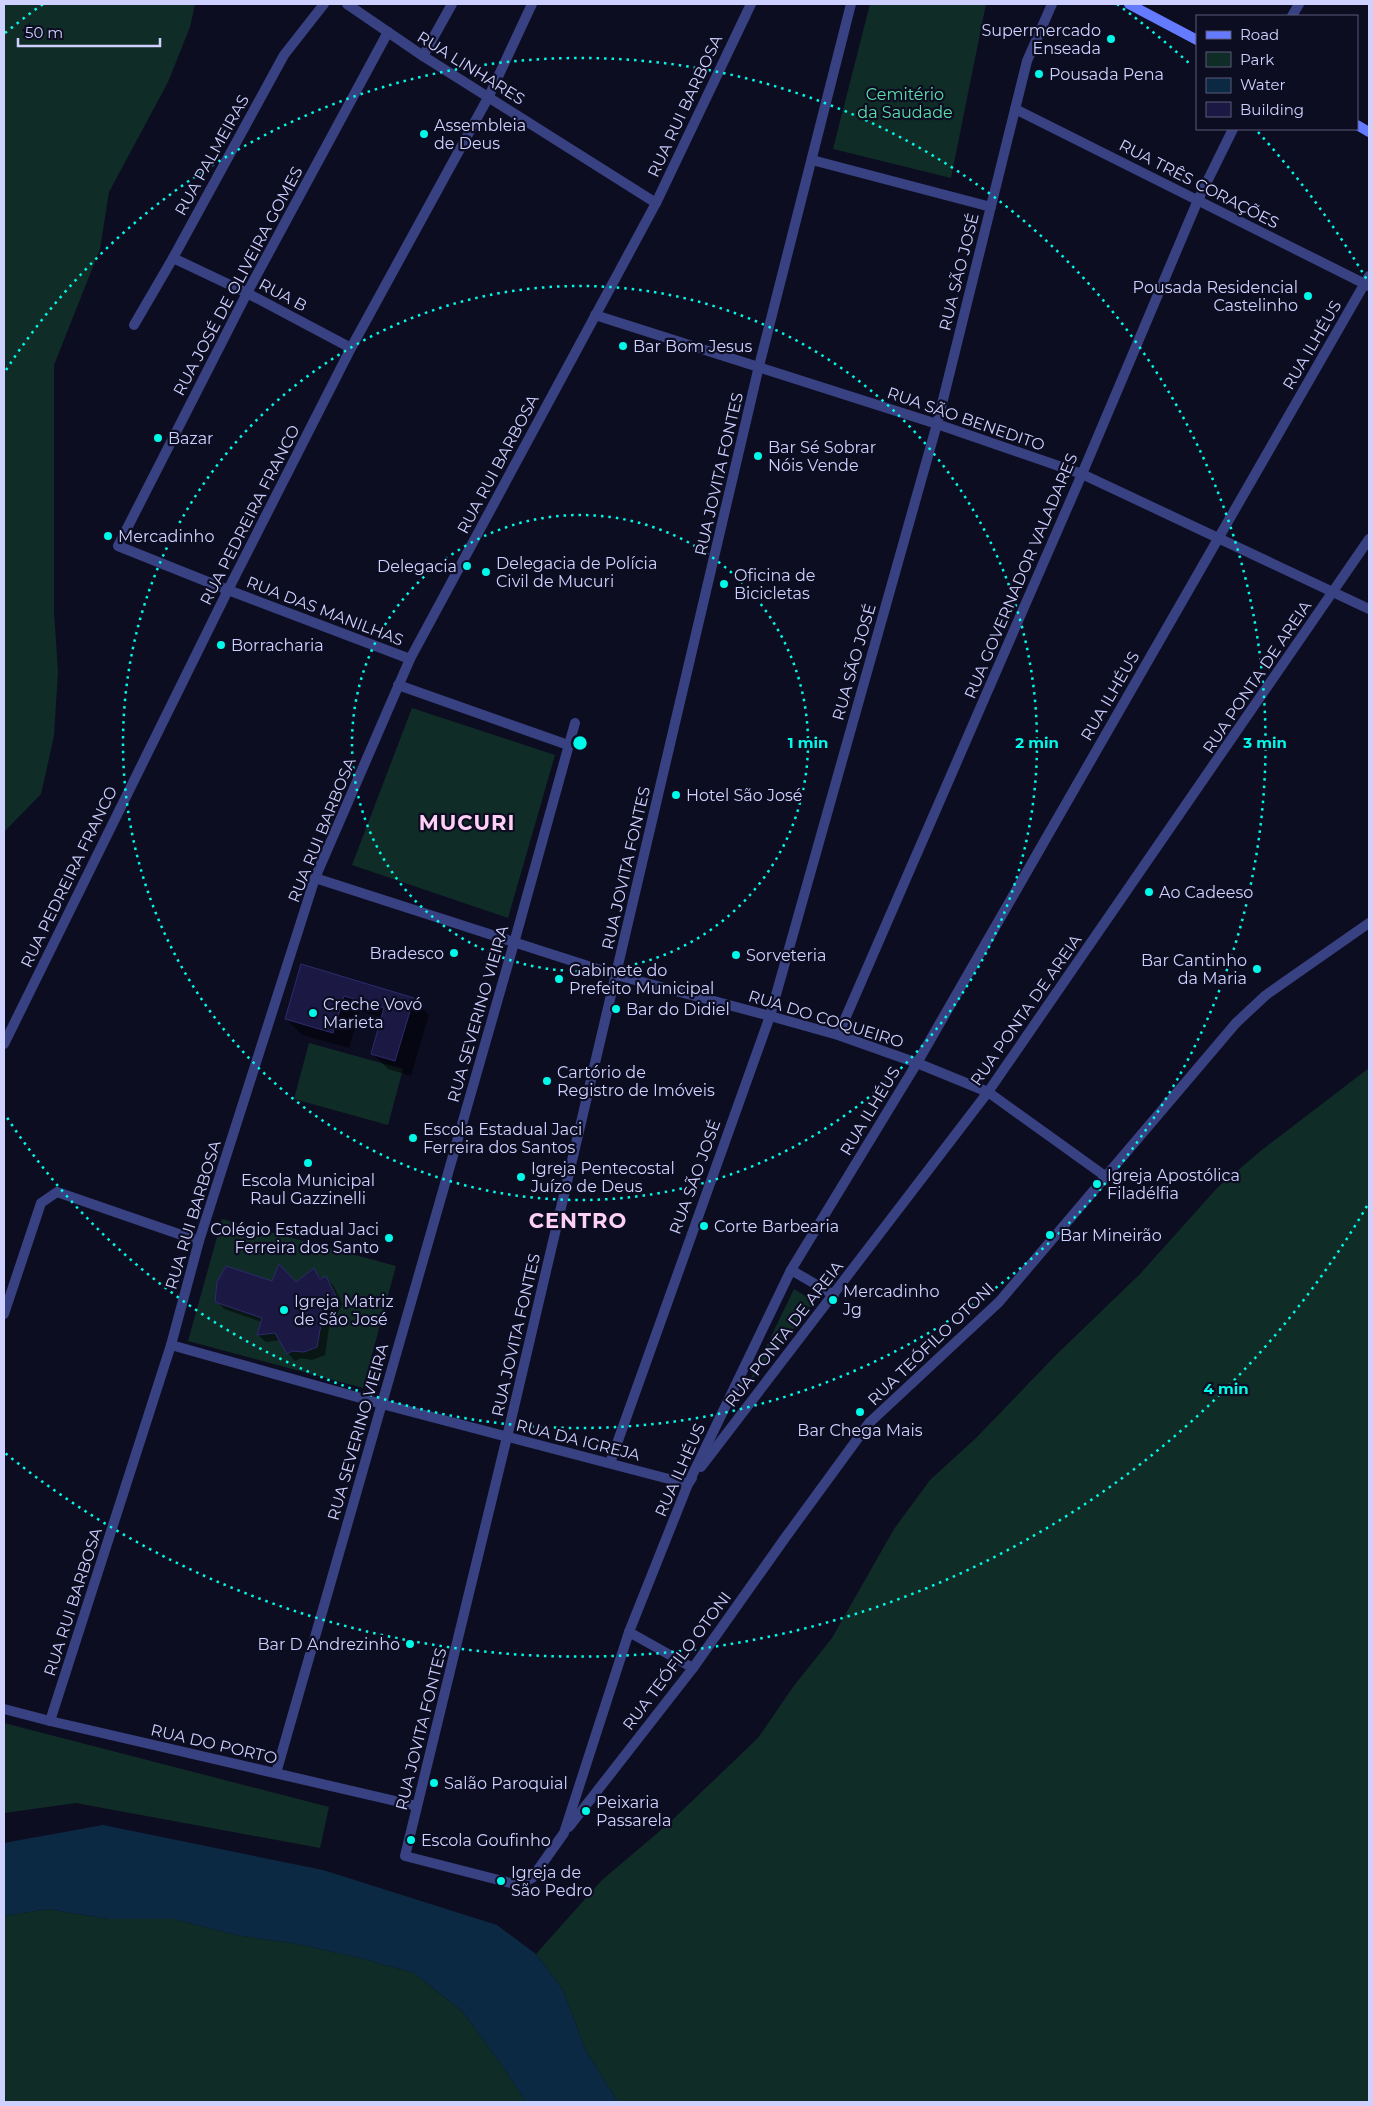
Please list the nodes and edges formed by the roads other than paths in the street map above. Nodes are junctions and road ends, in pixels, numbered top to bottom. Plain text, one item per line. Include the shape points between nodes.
1 (324, 4) edge
2 (347, 4) edge
3 (452, 4) edge
4 (532, 4) edge
5 (750, 4) edge
6 (851, 4) edge
7 (1052, 4) edge
8 (1129, 4) edge
9 (1300, 4) edge
10 (1293, 15) edge
11 (388, 32) junction
12 (1196, 39) edge
13 (424, 56) junction
14 (489, 96) junction
15 (1015, 108) junction
16 (1358, 126) edge
17 (1233, 130) edge
18 (1369, 132) edge
19 (812, 160) junction
20 (1198, 200) junction
21 (656, 203) junction
22 (991, 207) junction
23 (173, 258) junction
24 (1368, 282) edge
25 (247, 293) junction
26 (595, 314) junction
27 (134, 325) dead end
28 (351, 348) junction
29 (760, 366) junction
30 (937, 424) junction
31 (1082, 474) junction
32 (1217, 539) junction
33 (1369, 539) edge
34 (118, 546) joint
35 (228, 590) junction
36 (1333, 592) junction
37 (1369, 609) edge
38 (410, 659) junction
39 (398, 685) junction
40 (574, 723) dead end
41 (568, 745) junction
42 (315, 878) junction
43 (1369, 922) edge
44 (514, 943) junction
45 (616, 976) junction
46 (770, 1016) junction
47 (838, 1036) junction
48 (4, 1044) edge
49 (917, 1063) junction
50 (988, 1092) junction
51 (1105, 1176) junction
52 (199, 1240) junction
53 (791, 1270) junction
54 (834, 1295) junction
55 (4, 1314) edge
56 (171, 1345) junction
57 (382, 1404) junction
58 (508, 1437) junction
59 (610, 1463) junction
60 (688, 1484) junction
61 (629, 1632) junction
62 (693, 1668) junction
63 (4, 1709) edge
64 (50, 1721) junction
65 (276, 1773) junction
66 (417, 1806) junction
67 (564, 1833) junction
68 (405, 1856) joint

1 - 23 street, RUA PALMEIRAS via 284,56
2 - 11 street, RUA LINHARES
3 - 13 street
4 - 14 street, RUA PEDREIRA FRANCO
5 - 21 street, RUA RUI BARBOSA
6 - 19 street, RUA JOVITA FONTES
7 - 15 street, RUA SÃO JOSÉ via 1027,61
8 - 12 street
9 - 10 street
11 - 13 street, RUA LINHARES
11 - 25 street, RUA JOSÉ DE OLIVEIRA GOMES
13 - 14 street, RUA LINHARES
14 - 21 street, RUA LINHARES
14 - 28 street, RUA PEDREIRA FRANCO
15 - 20 street, RUA TRÊS CORAÇÕES
15 - 22 street, RUA SÃO JOSÉ
16 - 18 street
17 - 20 street, RUA GOVERNADOR VALADARES
19 - 22 street
19 - 29 street, RUA JOVITA FONTES
20 - 24 street, RUA TRÊS CORAÇÕES
20 - 31 street, RUA GOVERNADOR VALADARES
21 - 26 street, RUA RUI BARBOSA
22 - 30 street, RUA SÃO JOSÉ
23 - 25 street, RUA B
23 - 27 street, RUA PALMEIRAS
24 - 32 street, RUA ILHÉUS
25 - 28 street, RUA B
25 - 34 street, RUA JOSÉ DE OLIVEIRA GOMES
26 - 29 street, RUA SÃO BENEDITO
26 - 38 street, RUA RUI BARBOSA
28 - 35 street, RUA PEDREIRA FRANCO
29 - 30 street, RUA SÃO BENEDITO
29 - 45 street, RUA JOVITA FONTES
30 - 31 street, RUA SÃO BENEDITO
30 - 46 street, RUA SÃO JOSÉ
31 - 32 street, RUA SÃO BENEDITO
31 - 47 street, RUA GOVERNADOR VALADARES
32 - 36 street, RUA SÃO BENEDITO
32 - 49 street, RUA ILHÉUS
33 - 36 street, RUA PONTA DE AREIA
34 - 35 street, RUA DAS MANILHAS
35 - 38 street, RUA DAS MANILHAS
35 - 48 street, RUA PEDREIRA FRANCO
36 - 37 street, RUA SÃO BENEDITO
36 - 50 street, RUA PONTA DE AREIA
38 - 39 street, RUA RUI BARBOSA
39 - 41 street
39 - 42 street, RUA RUI BARBOSA
40 - 41 street, RUA SEVERINO VIEIRA
41 - 44 street, RUA SEVERINO VIEIRA
42 - 44 street, RUA DO COQUEIRO
42 - 52 street, RUA RUI BARBOSA
43 - 51 street, RUA TEÓFILO OTONI via 1266,995 1236,1023
44 - 45 street, RUA DO COQUEIRO
44 - 57 street, RUA SEVERINO VIEIRA
45 - 46 street, RUA DO COQUEIRO
45 - 58 street, RUA JOVITA FONTES
46 - 47 street, RUA DO COQUEIRO
46 - 59 street, RUA SÃO JOSÉ
47 - 49 street, RUA DO COQUEIRO
49 - 50 street, RUA DO COQUEIRO
49 - 53 street, RUA ILHÉUS
50 - 51 street, RUA DO COQUEIRO
50 - 54 street, RUA PONTA DE AREIA
51 - 62 street, RUA TEÓFILO OTONI via 999,1302 870,1423
52 - 55 street via 57,1192 41,1203
52 - 56 street, RUA RUI BARBOSA
53 - 54 street
53 - 60 street, RUA ILHÉUS
54 - 60 street, RUA PONTA DE AREIA
56 - 57 street, RUA DA IGREJA
56 - 64 street, RUA RUI BARBOSA
57 - 58 street, RUA DA IGREJA
57 - 65 street, RUA SEVERINO VIEIRA
58 - 59 street, RUA DA IGREJA
58 - 66 street, RUA JOVITA FONTES
59 - 60 street, RUA DA IGREJA
60 - 61 street, RUA ILHÉUS
61 - 62 street
61 - 67 street, RUA ILHÉUS
62 - 67 street, RUA TEÓFILO OTONI
63 - 64 street, RUA DO PORTO
64 - 65 street, RUA DO PORTO
65 - 66 street, RUA DO PORTO
66 - 68 street, RUA JOVITA FONTES
67 - 68 street, RUA ILHÉUS via 532,1878 518,1885

